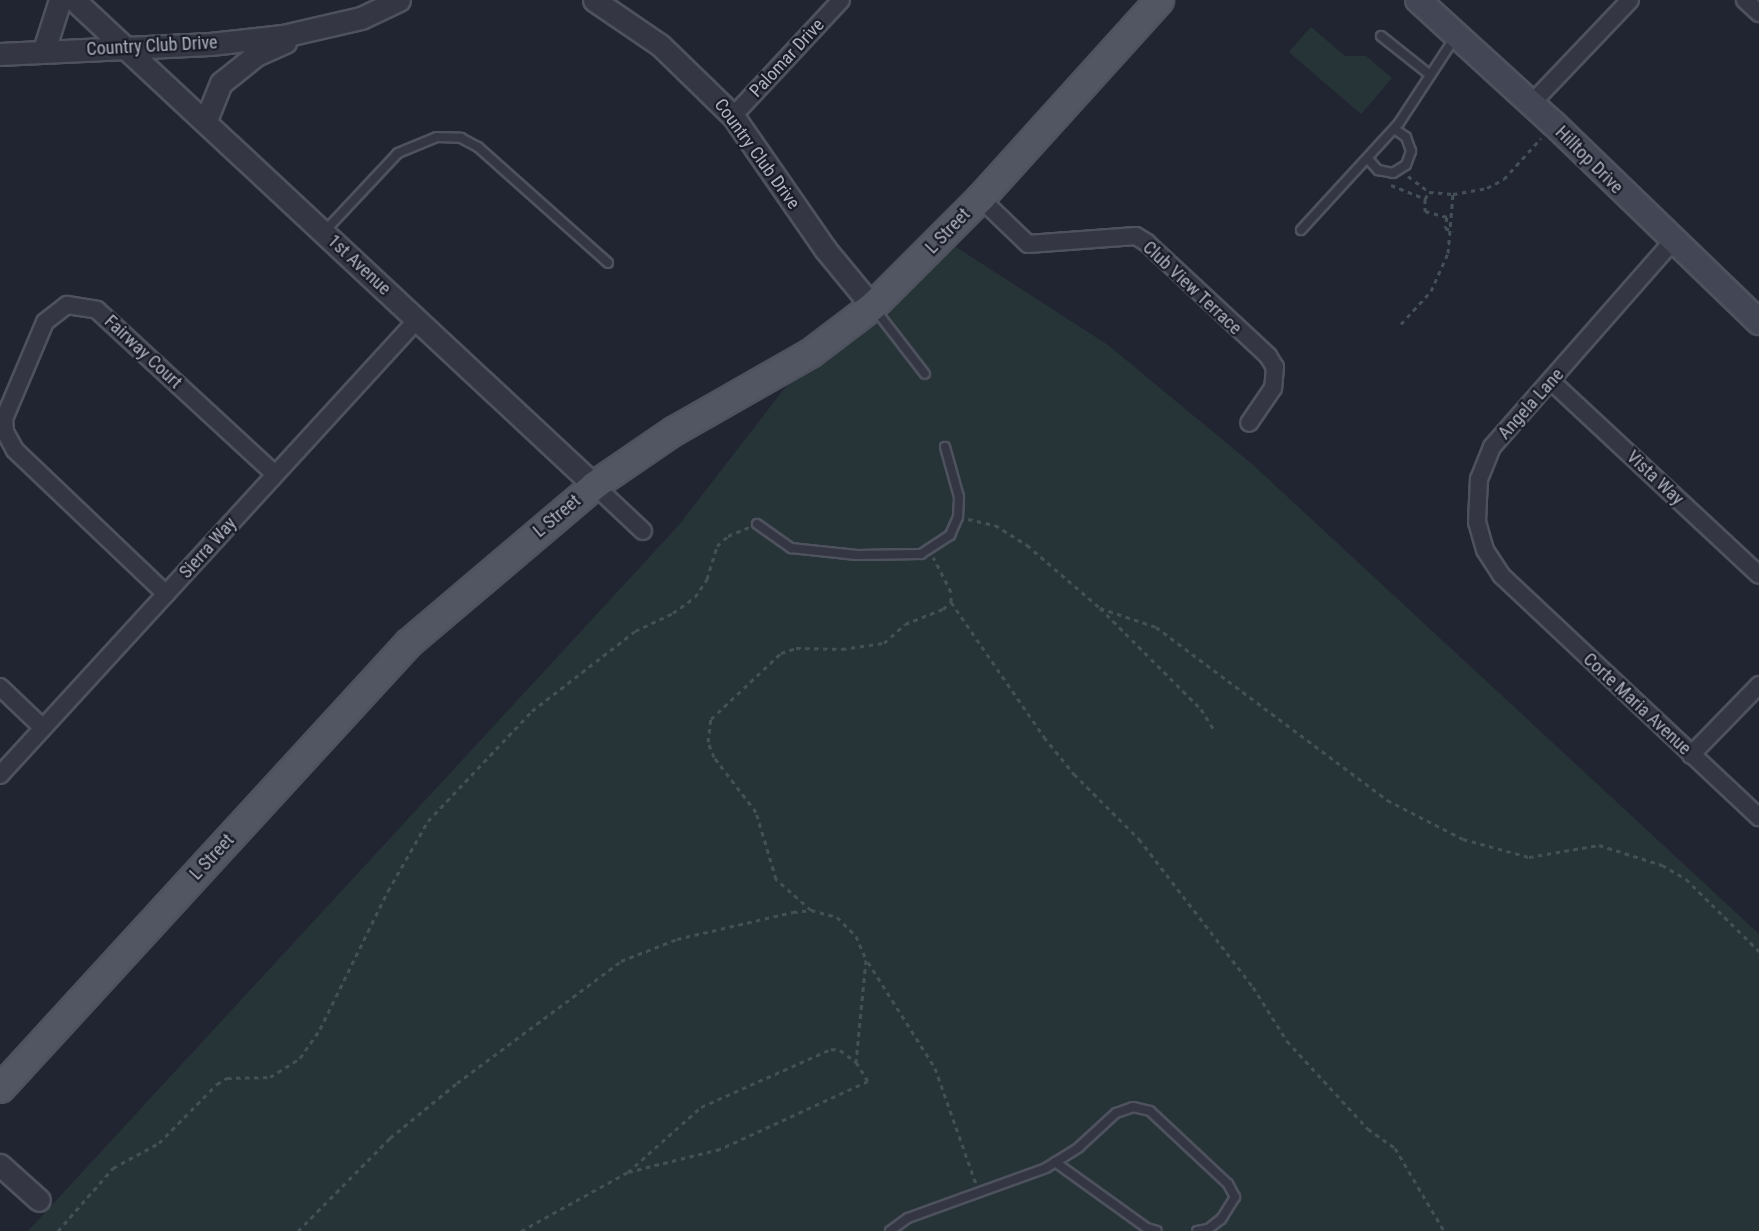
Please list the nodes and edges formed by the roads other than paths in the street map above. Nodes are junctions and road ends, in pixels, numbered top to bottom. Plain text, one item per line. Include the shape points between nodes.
1 (60, 0) edge
2 (74, 0) edge
3 (399, 0) edge
4 (841, 0) edge
5 (1159, 0) edge
6 (1418, 0) edge
7 (1630, 0) edge
8 (1745, 0) edge
9 (601, 2) edge
10 (1759, 13) edge
11 (304, 31) junction
12 (1457, 35) junction
13 (1381, 36) dead end
14 (130, 49) junction
15 (44, 50) junction
16 (0, 54) edge
17 (1430, 75) junction
18 (1532, 103) junction
19 (733, 116) junction
20 (206, 120) junction
21 (1394, 129) junction
22 (1368, 159) junction
23 (980, 198) junction
24 (1301, 230) dead end
25 (324, 232) junction
26 (1672, 242) junction
27 (608, 264) dead end
28 (872, 306) junction
29 (417, 320) junction
30 (1759, 322) edge
31 (925, 374) dead end
32 (1551, 381) junction
33 (1249, 423) dead end
34 (945, 447) dead end
35 (275, 474) junction
36 (594, 485) junction
37 (757, 524) road end
38 (643, 531) dead end
39 (1759, 575) edge
40 (1515, 589) joint
41 (166, 594) junction
42 (1759, 685) edge
43 (0, 687) edge
44 (43, 728) junction
45 (1691, 755) junction
46 (0, 775) edge
47 (1759, 817) edge
48 (0, 1088) edge
49 (1055, 1162) junction
50 (0, 1165) edge
51 (39, 1200) dead end
52 (1209, 1230) edge
53 (890, 1231) edge
54 (1157, 1231) edge
55 (1197, 1231) edge

1 - 15 street
2 - 14 street, 1st Avenue
3 - 11 street, Country Club Drive via 361,18
4 - 19 street, Palomar Drive
5 - 23 main road, L Street
6 - 12 main road, Hilltop Drive
7 - 18 street
8 - 10 street
9 - 19 street, Country Club Drive via 660,45
11 - 14 street, Country Club Drive via 210,44
11 - 20 street, Country Club Drive via 256,55 221,83
12 - 17 lane
12 - 18 main road, Hilltop Drive
13 - 17 lane
14 - 15 street, Country Club Drive
14 - 20 street, 1st Avenue
15 - 16 street, Country Club Drive
17 - 21 lane
18 - 26 main road, Hilltop Drive
19 - 28 street, Country Club Drive via 825,249
20 - 25 street, 1st Avenue
21 - 22 lane
21 - 22 lane via 1406,137 1411,152 1406,165 1393,173 1378,170
22 - 24 lane
23 - 28 main road, L Street
23 - 33 street, Club View Terrace via 1028,244 1136,236 1147,243 1268,356 1275,367 1273,388
25 - 27 lane via 398,153 437,136 461,138 478,147
25 - 29 street, 1st Avenue
26 - 30 main road, Hilltop Drive
26 - 32 street, Angela Lane
28 - 31 lane
28 - 36 main road, L Street via 810,353 673,431
29 - 35 street, Sierra Way
29 - 36 street, 1st Avenue
32 - 39 street, Vista Way
32 - 40 street, Angela Lane via 1492,447 1476,493 1477,522 1485,550
34 - 37 lane via 959,497 958,516 950,535 936,548 899,556 809,551 791,548
35 - 41 street, Sierra Way
35 - 41 street, Fairway Court via 97,310 67,305 52,315 4,419 5,432 15,450
36 - 38 street, 1st Avenue
36 - 48 main road, L Street via 408,644
40 - 45 street, Corte Maria Avenue
41 - 44 street, Sierra Way
42 - 45 street
43 - 44 street
44 - 46 street, Sierra Way
45 - 47 street, Corte Maria Avenue
49 - 52 lane via 1116,1113 1132,1107 1150,1111 1228,1184 1235,1197
49 - 53 lane via 980,1194 908,1218
49 - 54 lane via 1147,1228
50 - 51 street
52 - 55 lane

